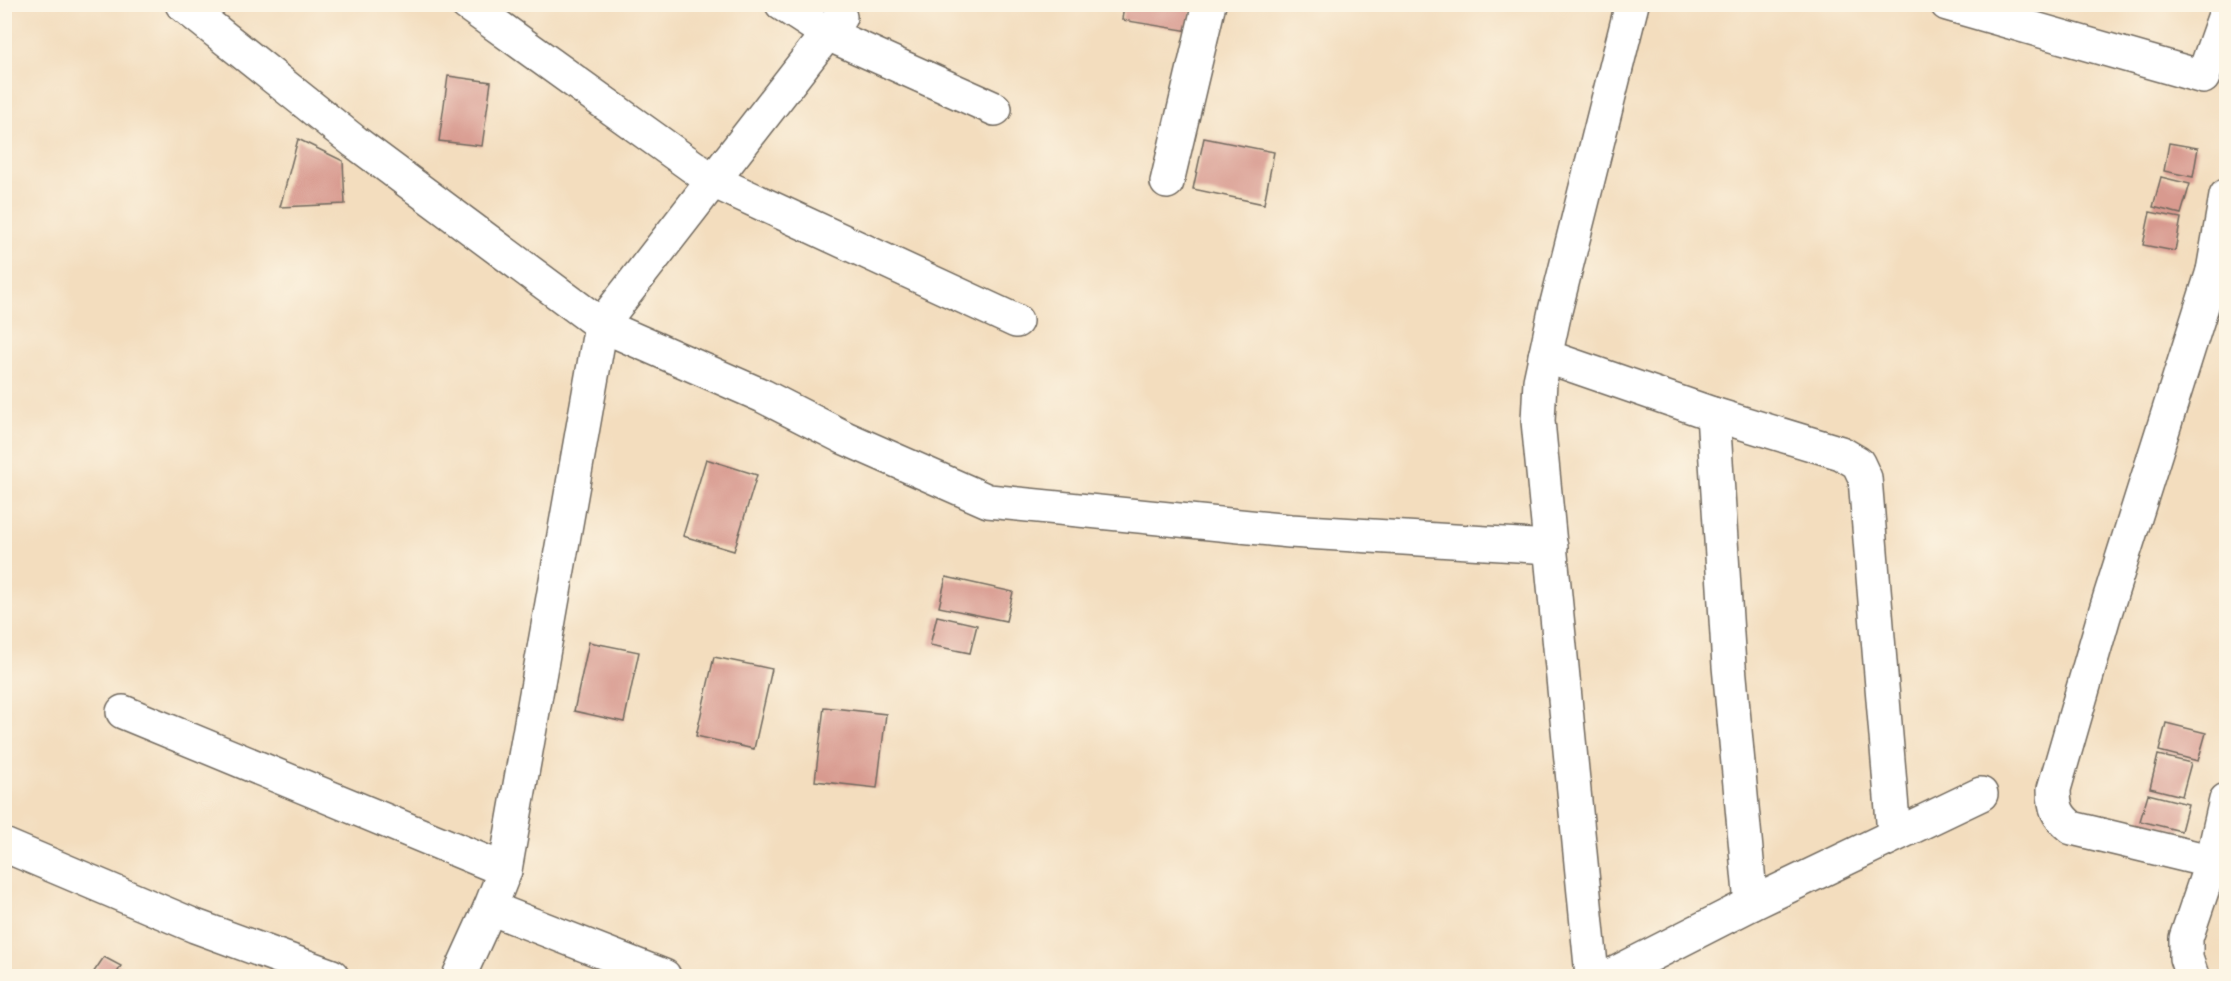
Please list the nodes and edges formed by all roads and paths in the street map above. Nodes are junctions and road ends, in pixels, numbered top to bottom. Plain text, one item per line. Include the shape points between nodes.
1 (182, 4) edge
2 (467, 4) edge
3 (782, 4) edge
4 (1209, 4) edge
5 (1632, 4) edge
6 (1947, 4) edge
7 (2226, 12) edge
8 (834, 25) junction
9 (994, 109) dead end
10 (713, 181) junction
11 (1167, 182) dead end
12 (2226, 196) edge
13 (2220, 273) edge
14 (1016, 321) dead end
15 (601, 325) junction
16 (1545, 357) junction
17 (1713, 414) junction
18 (1551, 547) junction
19 (123, 712) dead end
20 (1981, 794) dead end
21 (2226, 800) edge
22 (1894, 834) junction
23 (4, 845) edge
24 (2219, 863) edge
25 (505, 870) junction
26 (1751, 904) junction
27 (490, 908) junction
28 (332, 976) edge
29 (459, 976) edge
30 (664, 976) edge
31 (1592, 976) edge
32 (1610, 976) edge
33 (2192, 976) edge

1 - 15 street via 355,142
2 - 10 street
3 - 8 street
4 - 11 street
5 - 16 street
6 - 7 street via 2203,76
8 - 9 street
8 - 10 street
10 - 14 street
10 - 15 street
12 - 13 street
13 - 24 street via 2104,616 2054,789 2054,808 2072,828
15 - 18 street via 988,501 1290,531
15 - 25 street
16 - 17 street
16 - 18 street via 1538,421
17 - 22 street via 1849,457 1858,463 1865,478
17 - 26 street
18 - 31 street
19 - 25 street
20 - 22 street
21 - 24 street
22 - 26 street
23 - 28 street via 195,926
24 - 33 street via 2186,938 2186,958
25 - 27 street
26 - 32 street
27 - 29 street
27 - 30 street

